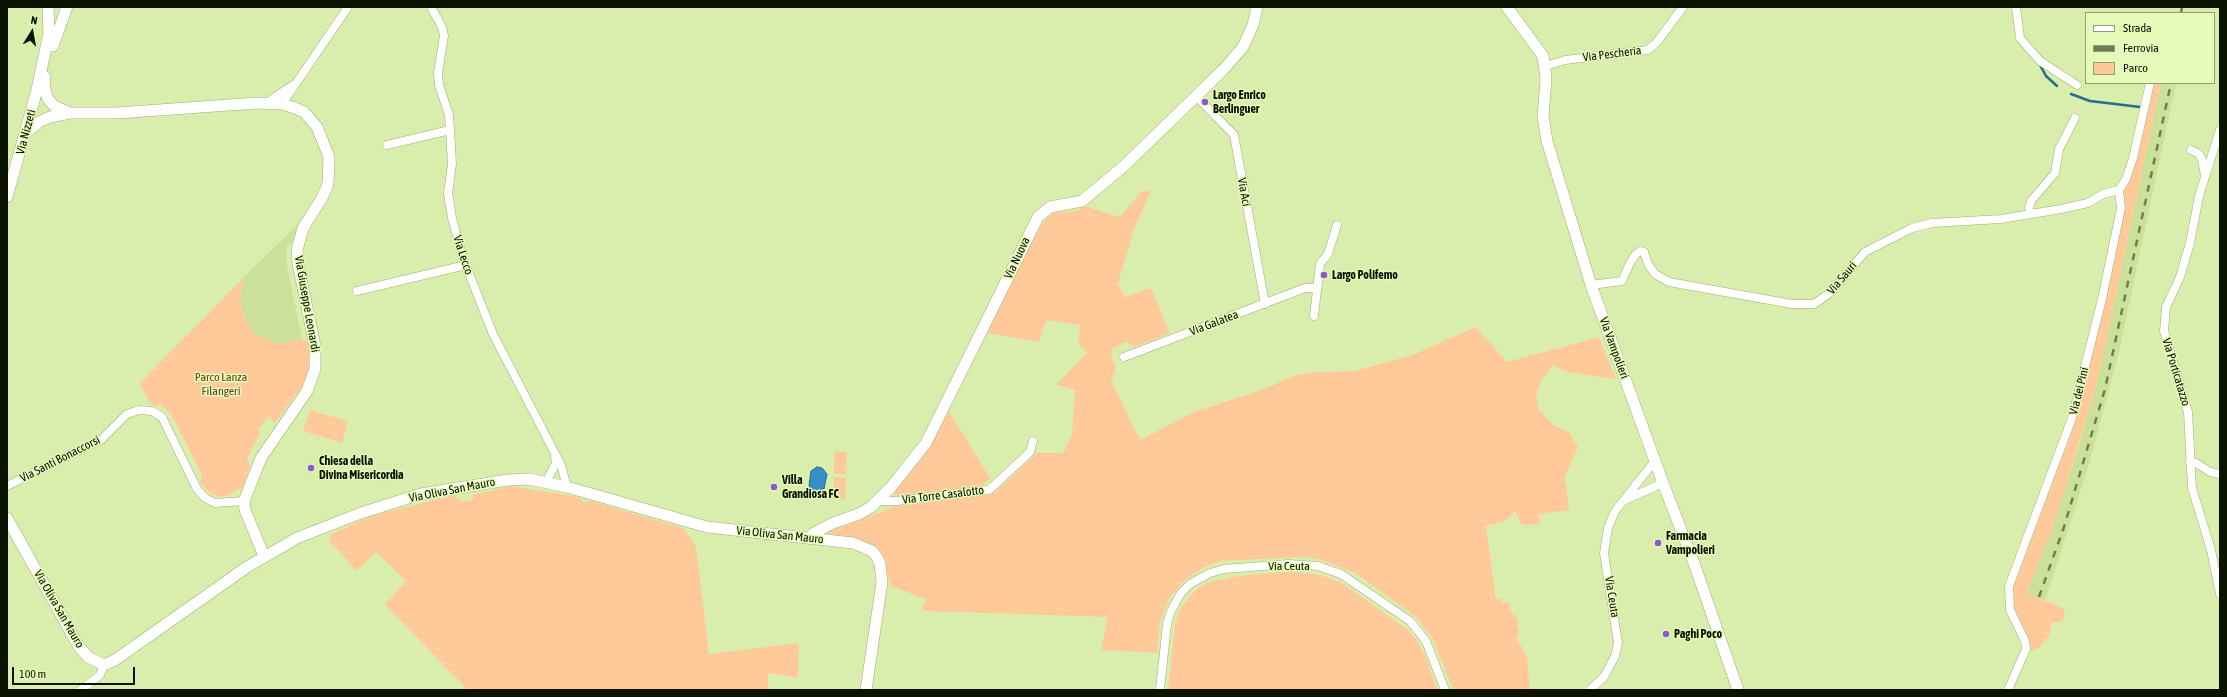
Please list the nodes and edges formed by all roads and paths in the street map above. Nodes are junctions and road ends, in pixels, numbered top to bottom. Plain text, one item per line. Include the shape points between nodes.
1 (48, 7) edge
2 (67, 7) edge
3 (348, 7) edge
4 (431, 7) edge
5 (1258, 7) edge
6 (1507, 7) edge
7 (1683, 7) edge
8 (2016, 7) edge
9 (1546, 66) junction
10 (45, 71) junction
11 (296, 83) junction
12 (2150, 84) edge
13 (2076, 85) dead end
14 (38, 90) junction
15 (1196, 95) junction
16 (266, 102) junction
17 (282, 104) junction
18 (33, 106) junction
19 (54, 106) junction
20 (70, 113) junction
21 (50, 117) junction
22 (2075, 118) dead end
23 (450, 130) junction
24 (2220, 130) edge
25 (26, 133) junction
26 (387, 145) dead end
27 (2191, 150) dead end
28 (2205, 179) junction
29 (2119, 190) junction
30 (7, 197) edge
31 (2030, 213) junction
32 (1337, 226) dead end
33 (466, 264) junction
34 (1591, 285) junction
35 (1317, 288) junction
36 (357, 291) dead end
37 (1265, 304) junction
38 (1314, 316) dead end
39 (1124, 357) dead end
40 (1033, 440) dead end
41 (555, 453) junction
42 (1655, 461) junction
43 (2190, 462) junction
44 (2220, 474) edge
45 (546, 482) junction
46 (1663, 483) junction
47 (7, 486) edge
48 (567, 487) junction
49 (1624, 500) junction
50 (244, 501) junction
51 (878, 501) junction
52 (7, 518) edge
53 (809, 538) junction
54 (264, 556) junction
55 (2220, 594) edge
56 (104, 665) junction
57 (81, 690) edge
58 (866, 690) edge
59 (1160, 690) edge
60 (1445, 690) edge
61 (1590, 690) edge
62 (1738, 690) edge
63 (2008, 690) edge

1 - 14 street via 49,33
2 - 10 street
3 - 11 street
4 - 23 street, Via Lecco via 444,36 439,79
5 - 15 street, Via Nuova via 1243,47
6 - 9 street, Via Vampolieri via 1538,48
7 - 9 street, Via Pescheria via 1648,50 1565,60
8 - 13 street via 2020,38 2040,61
9 - 34 street, Via Vampolieri via 1542,109 1544,127
10 - 14 street
10 - 19 street via 46,95
11 - 16 street
11 - 17 street
12 - 29 street via 2133,158 2126,179
14 - 18 street, Via Nizzeti
15 - 37 street, Via Aci via 1234,135
15 - 51 street, Via Nuova via 1090,196 1082,201 1050,207 1038,217 926,444
16 - 17 street, Via Giuseppe Leonardi
16 - 20 street, Via Giuseppe Leonardi via 117,113
17 - 50 street, Via Giuseppe Leonardi via 295,108 310,119 322,136 329,157 328,184 303,228 298,250 298,264 316,346 316,359 312,382 270,443 256,469
18 - 19 street
18 - 21 street
18 - 25 street, Via Nizzeti
19 - 20 street
20 - 21 street
21 - 25 street
22 - 31 street via 2059,149 2055,173 2031,201 2028,208
23 - 26 street
23 - 33 street, Via Lecco via 452,164 448,193 452,218
24 - 28 street, Via Porticatazzo
25 - 30 street, Via Nizzeti
27 - 28 street via 2202,159
28 - 43 street, Via Porticatazzo via 2190,243 2164,319 2166,343 2188,412
29 - 31 street, Via Sauri via 2103,194 2088,203
29 - 63 street, Via dei Pini via 2121,208 2102,299 2072,418 2009,586 2010,610 2025,641 2026,649
31 - 34 street, Via Sauri via 2001,219 1932,223 1912,228 1865,252 1831,292 1814,304 1792,304 1669,282 1655,274 1644,252 1640,251 1635,254 1622,281
32 - 35 street via 1328,254 1320,264
33 - 36 street
33 - 41 street, Via Lecco via 493,334
34 - 42 street, Via Vampolieri
35 - 37 street, Via Galatea via 1305,288
35 - 38 street
37 - 39 street, Via Galatea
40 - 51 street, Via Torre Casalotto via 1030,452 989,490
41 - 45 street via 556,463
41 - 48 street, Via Lecco
42 - 46 street, Via Vampolieri
42 - 49 street, Via Ceuta
43 - 44 street via 2196,462 2210,472
43 - 55 street, Via Porticatazzo via 2192,488 2211,550
45 - 48 street, Via Oliva San Mauro
45 - 54 street, Via Oliva San Mauro via 529,479 508,480 421,494 322,527
46 - 49 street
46 - 62 street, Via Vampolieri
47 - 50 street, Via Santi Bonaccorsi via 102,439 127,414 138,410 152,411 162,417 197,489 205,498 215,503
48 - 53 street, Via Oliva San Mauro via 707,527
49 - 61 street, Via Ceuta via 1611,520 1604,553 1618,643 1615,656 1604,677
50 - 54 street via 245,510
51 - 53 street, Via Nuova via 859,514 833,523
52 - 56 street, Via Oliva San Mauro via 79,647 88,657
53 - 58 street, Via Oliva San Mauro via 864,546 872,551 880,564 882,582
54 - 56 street, Via Oliva San Mauro via 115,660
56 - 57 street via 100,675
59 - 60 street, Via Ceuta via 1171,611 1178,597 1190,584 1224,569 1288,564 1318,566 1341,574 1410,621 1426,641

